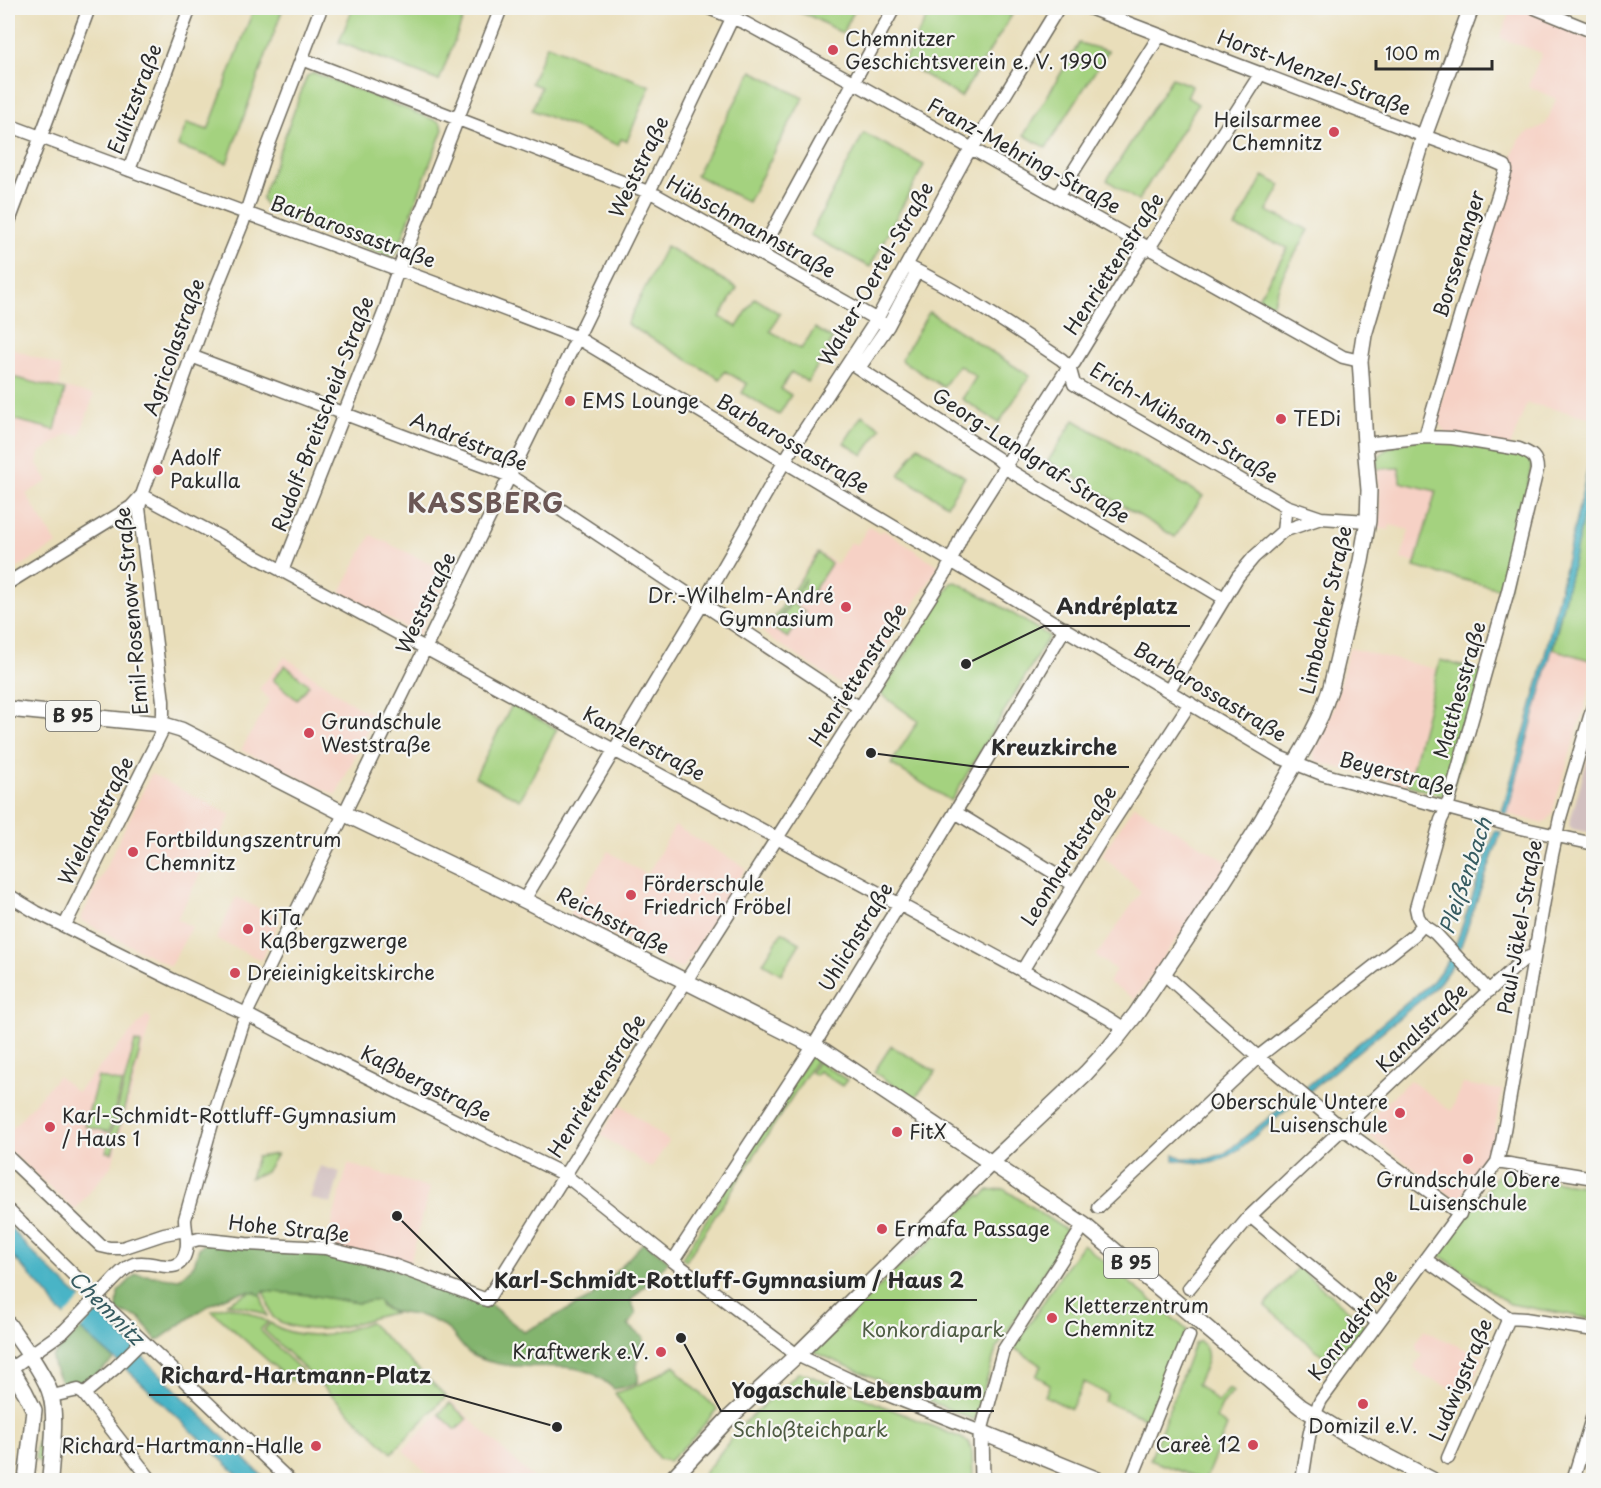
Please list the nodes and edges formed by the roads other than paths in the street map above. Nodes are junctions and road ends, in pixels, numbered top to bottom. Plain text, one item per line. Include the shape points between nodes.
1 (89, 8) edge
2 (190, 8) edge
3 (321, 8) edge
4 (501, 8) edge
5 (709, 8) edge
6 (894, 8) edge
7 (1058, 8) edge
8 (1089, 8) edge
9 (1471, 8) edge
10 (1535, 8) edge
11 (735, 12) edge
12 (1558, 12) edge
13 (1593, 32) edge
14 (1160, 35) junction
15 (302, 59) junction
16 (1261, 73) junction
17 (853, 82) junction
18 (457, 120) junction
19 (8, 125) edge
20 (1424, 136) junction
21 (41, 138) junction
22 (972, 149) junction
23 (129, 170) junction
24 (648, 192) junction
25 (1057, 197) junction
26 (246, 214) junction
27 (8, 224) edge
28 (1149, 248) junction
29 (760, 254) junction
30 (912, 268) junction
31 (398, 270) junction
32 (882, 322) junction
33 (576, 337) junction
34 (191, 356) junction
35 (1360, 362) junction
36 (854, 365) junction
37 (1069, 366) junction
38 (344, 414) junction
39 (1425, 437) junction
40 (1365, 444) junction
41 (785, 462) junction
42 (1005, 465) junction
43 (510, 476) junction
44 (142, 495) junction
45 (1286, 506) junction
46 (1321, 518) junction
47 (1368, 521) junction
48 (1283, 531) junction
49 (951, 560) junction
50 (282, 571) junction
51 (8, 583) edge
52 (1224, 598) junction
53 (702, 604) junction
54 (1065, 628) junction
55 (426, 648) junction
56 (1169, 690) junction
57 (1190, 703) junction
58 (1593, 703) edge
59 (860, 708) junction
60 (8, 709) edge
61 (161, 729) junction
62 (614, 750) junction
63 (1296, 763) junction
64 (1447, 808) junction
65 (955, 812) junction
66 (343, 813) junction
67 (1556, 836) junction
68 (777, 838) junction
69 (1593, 844) edge
70 (1074, 885) junction
71 (8, 895) edge
72 (524, 900) junction
73 (899, 904) junction
74 (65, 925) junction
75 (1423, 925) junction
76 (1534, 956) junction
77 (1022, 971) junction
78 (1164, 974) junction
79 (686, 981) junction
80 (1489, 991) junction
81 (246, 1014) junction
82 (1125, 1029) junction
83 (814, 1045) junction
84 (1258, 1057) junction
85 (1343, 1129) junction
86 (8, 1157) edge
87 (1497, 1162) junction
88 (991, 1163) junction
89 (564, 1175) junction
90 (1593, 1178) edge
91 (1098, 1207) dead end
92 (8, 1210) edge
93 (1460, 1214) junction
94 (1250, 1216) junction
95 (1084, 1225) junction
96 (186, 1236) junction
97 (1426, 1260) junction
98 (673, 1261) junction
99 (1189, 1288) dead end
100 (487, 1300) joint
101 (1509, 1318) junction
102 (1378, 1323) junction
103 (8, 1324) edge
104 (1593, 1330) edge
105 (1189, 1336) dead end
106 (140, 1344) junction
107 (797, 1355) junction
108 (29, 1356) junction
109 (9, 1367) edge
110 (84, 1394) junction
111 (52, 1396) junction
112 (1593, 1412) edge
113 (1313, 1415) junction
114 (981, 1432) junction
115 (1448, 1458) dead end
116 (26, 1480) edge
117 (50, 1480) edge
118 (151, 1480) edge
119 (289, 1480) edge
120 (672, 1480) edge
121 (982, 1480) edge
122 (1098, 1480) edge
123 (1131, 1480) edge
124 (1302, 1480) edge
125 (1432, 1480) edge
126 (1573, 1480) edge

1 - 21 street
2 - 23 street, Eulitzstraße
3 - 15 street
4 - 18 street, Rudolf-Breitscheid-Straße
5 - 11 street, Franz-Mehring-Straße
6 - 17 street
7 - 22 street, Walter-Oertel-Straße
8 - 14 street, Horst-Menzel-Straße
9 - 20 main road, Limbacher Straße
10 - 12 street
11 - 17 street, Franz-Mehring-Straße
11 - 24 street, Weststraße
12 - 13 street
14 - 16 street, Horst-Menzel-Straße
14 - 25 street
15 - 18 street, Hübschmannstraße
15 - 26 street, Agricolastraße
16 - 20 street, Horst-Menzel-Straße
16 - 28 street, Henriettenstraße
17 - 22 street, Franz-Mehring-Straße
17 - 29 street
18 - 24 street, Hübschmannstraße
18 - 31 street, Rudolf-Breitscheid-Straße
19 - 21 street, Barbarossastraße
20 - 35 main road, Limbacher Straße via 1364,335
20 - 39 street, Borssenanger via 1491,160 1506,170
21 - 23 street, Barbarossastraße
21 - 27 street
22 - 25 street, Franz-Mehring-Straße
22 - 30 street, Walter-Oertel-Straße via 949,186
23 - 26 street, Barbarossastraße
24 - 29 street, Hübschmannstraße
24 - 33 street, Weststraße
25 - 28 street, Franz-Mehring-Straße
26 - 31 street, Barbarossastraße
26 - 34 street, Agricolastraße
28 - 35 street, Franz-Mehring-Straße via 1343,357
28 - 37 street, Henriettenstraße via 1141,253
29 - 32 street, Hübschmannstraße
30 - 32 street, Walter-Oertel-Straße
30 - 37 street, Erich-Mühsam-Straße via 995,315
31 - 33 street, Barbarossastraße
31 - 38 street, Rudolf-Breitscheid-Straße
32 - 36 street, Walter-Oertel-Straße
33 - 41 street, Barbarossastraße
33 - 43 street, Weststraße
34 - 38 street, Andréstraße
34 - 44 street, Agricolastraße
35 - 40 main road, Limbacher Straße
36 - 41 street, Walter-Oertel-Straße via 811,418
36 - 42 street, Georg-Landgraf-Straße
37 - 42 street, Henriettenstraße
37 - 45 street, Erich-Mühsam-Straße via 1074,384
38 - 43 street, Andréstraße
38 - 50 street, Rudolf-Breitscheid-Straße
39 - 40 street, Matthesstraße
39 - 64 street, Matthesstraße via 1519,449 1537,462 1508,591
40 - 47 main road, Limbacher Straße
41 - 49 street, Barbarossastraße
41 - 53 street, Walter-Oertel-Straße
42 - 49 street, Henriettenstraße via 964,531
42 - 52 street, Georg-Landgraf-Straße
43 - 53 street, Andréstraße
43 - 55 street, Weststraße
44 - 50 street, Kanzlerstraße
44 - 51 street via 131,507
44 - 61 street, Emil-Rosenow-Straße via 139,508 163,701
45 - 46 street, Erich-Mühsam-Straße
45 - 48 street
46 - 47 street, Erich-Mühsam-Straße
46 - 48 street
47 - 63 main road, Limbacher Straße via 1331,687
48 - 52 street via 1254,557
49 - 54 street, Barbarossastraße
49 - 59 street, Henriettenstraße
50 - 55 street, Kanzlerstraße
52 - 56 street
53 - 59 street, Andréstraße
53 - 62 street, Walter-Oertel-Straße
54 - 56 street, Barbarossastraße
54 - 65 street, Uhlichstraße
55 - 62 street, Kanzlerstraße
55 - 66 street, Weststraße
56 - 57 street, Barbarossastraße
57 - 63 street, Barbarossastraße
57 - 70 street, Leonhardtstraße
58 - 67 street, Paul-Jäkel-Straße
59 - 68 street, Henriettenstraße
60 - 61 main road, Reichsstraße / B 95 via 139,723
61 - 66 main road, Reichsstraße / B 95 via 202,742
61 - 74 street, Wielandstraße
62 - 68 street, Kanzlerstraße
62 - 72 street, Walter-Oertel-Straße
63 - 64 street, Beyerstraße
63 - 78 main road, Limbacher Straße
64 - 67 street, Beyerstraße
64 - 75 street, Matthesstraße via 1416,908
65 - 70 street
65 - 73 street, Uhlichstraße
66 - 72 main road, Reichsstraße / B 95
66 - 81 street, Weststraße
67 - 69 street, Beyerstraße
67 - 76 street, Paul-Jäkel-Straße
68 - 73 street, Kanzlerstraße
68 - 79 street, Henriettenstraße
70 - 77 street, Leonhardtstraße
71 - 74 street, Kaßbergstraße
72 - 79 main road, Reichsstraße / B 95
73 - 77 street, Kanzlerstraße
73 - 83 street, Uhlichstraße
74 - 81 street, Kaßbergstraße
75 - 80 street
75 - 84 street
76 - 80 street, Kanalstraße via 1524,959
76 - 87 street, Paul-Jäkel-Straße
77 - 82 street, Kanzlerstraße
78 - 82 main road, Limbacher Straße
78 - 84 street
79 - 83 main road, Reichsstraße / B 95
79 - 89 street, Henriettenstraße
80 - 85 street, Kanalstraße
81 - 89 street, Kaßbergstraße
81 - 96 street, Weststraße via 185,1219
82 - 88 main road, Limbacher Straße via 1086,1073
83 - 88 main road, Reichsstraße / B 95
83 - 98 street, Uhlichstraße
84 - 85 street
84 - 91 street
85 - 93 street
85 - 94 street, Kanalstraße
86 - 96 street, Hohe Straße via 101,1246 122,1248 164,1234
87 - 90 street
87 - 93 street, Konradstraße
88 - 95 main road, B 95
88 - 107 main road, Limbacher Straße
89 - 98 street, Kaßbergstraße
89 - 100 street, Henriettenstraße
92 - 106 street
93 - 97 street, Konradstraße
94 - 99 street, Kanalstraße
94 - 102 street
95 - 113 main road, B 95
95 - 114 street via 1003,1351
96 - 100 street, Hohe Straße via 325,1248 390,1264
96 - 108 street, bridge via 186,1253 177,1265 135,1263 64,1331
97 - 101 street
97 - 102 street, Konradstraße
98 - 107 street, Kaßbergstraße
101 - 104 street
101 - 115 street, Ludwigstraße
102 - 113 street, Konradstraße
103 - 108 main road
105 - 123 street
106 - 110 street
106 - 119 street
107 - 114 street, Kaßbergstraße
107 - 120 main road, Limbacher Straße via 728,1419
108 - 109 street
108 - 111 main road
109 - 116 main road via 34,1410
110 - 111 street via 74,1390
110 - 118 street
111 - 117 main road
112 - 126 street
113 - 124 street
113 - 125 main road, B 95
114 - 121 main road
114 - 122 main road

